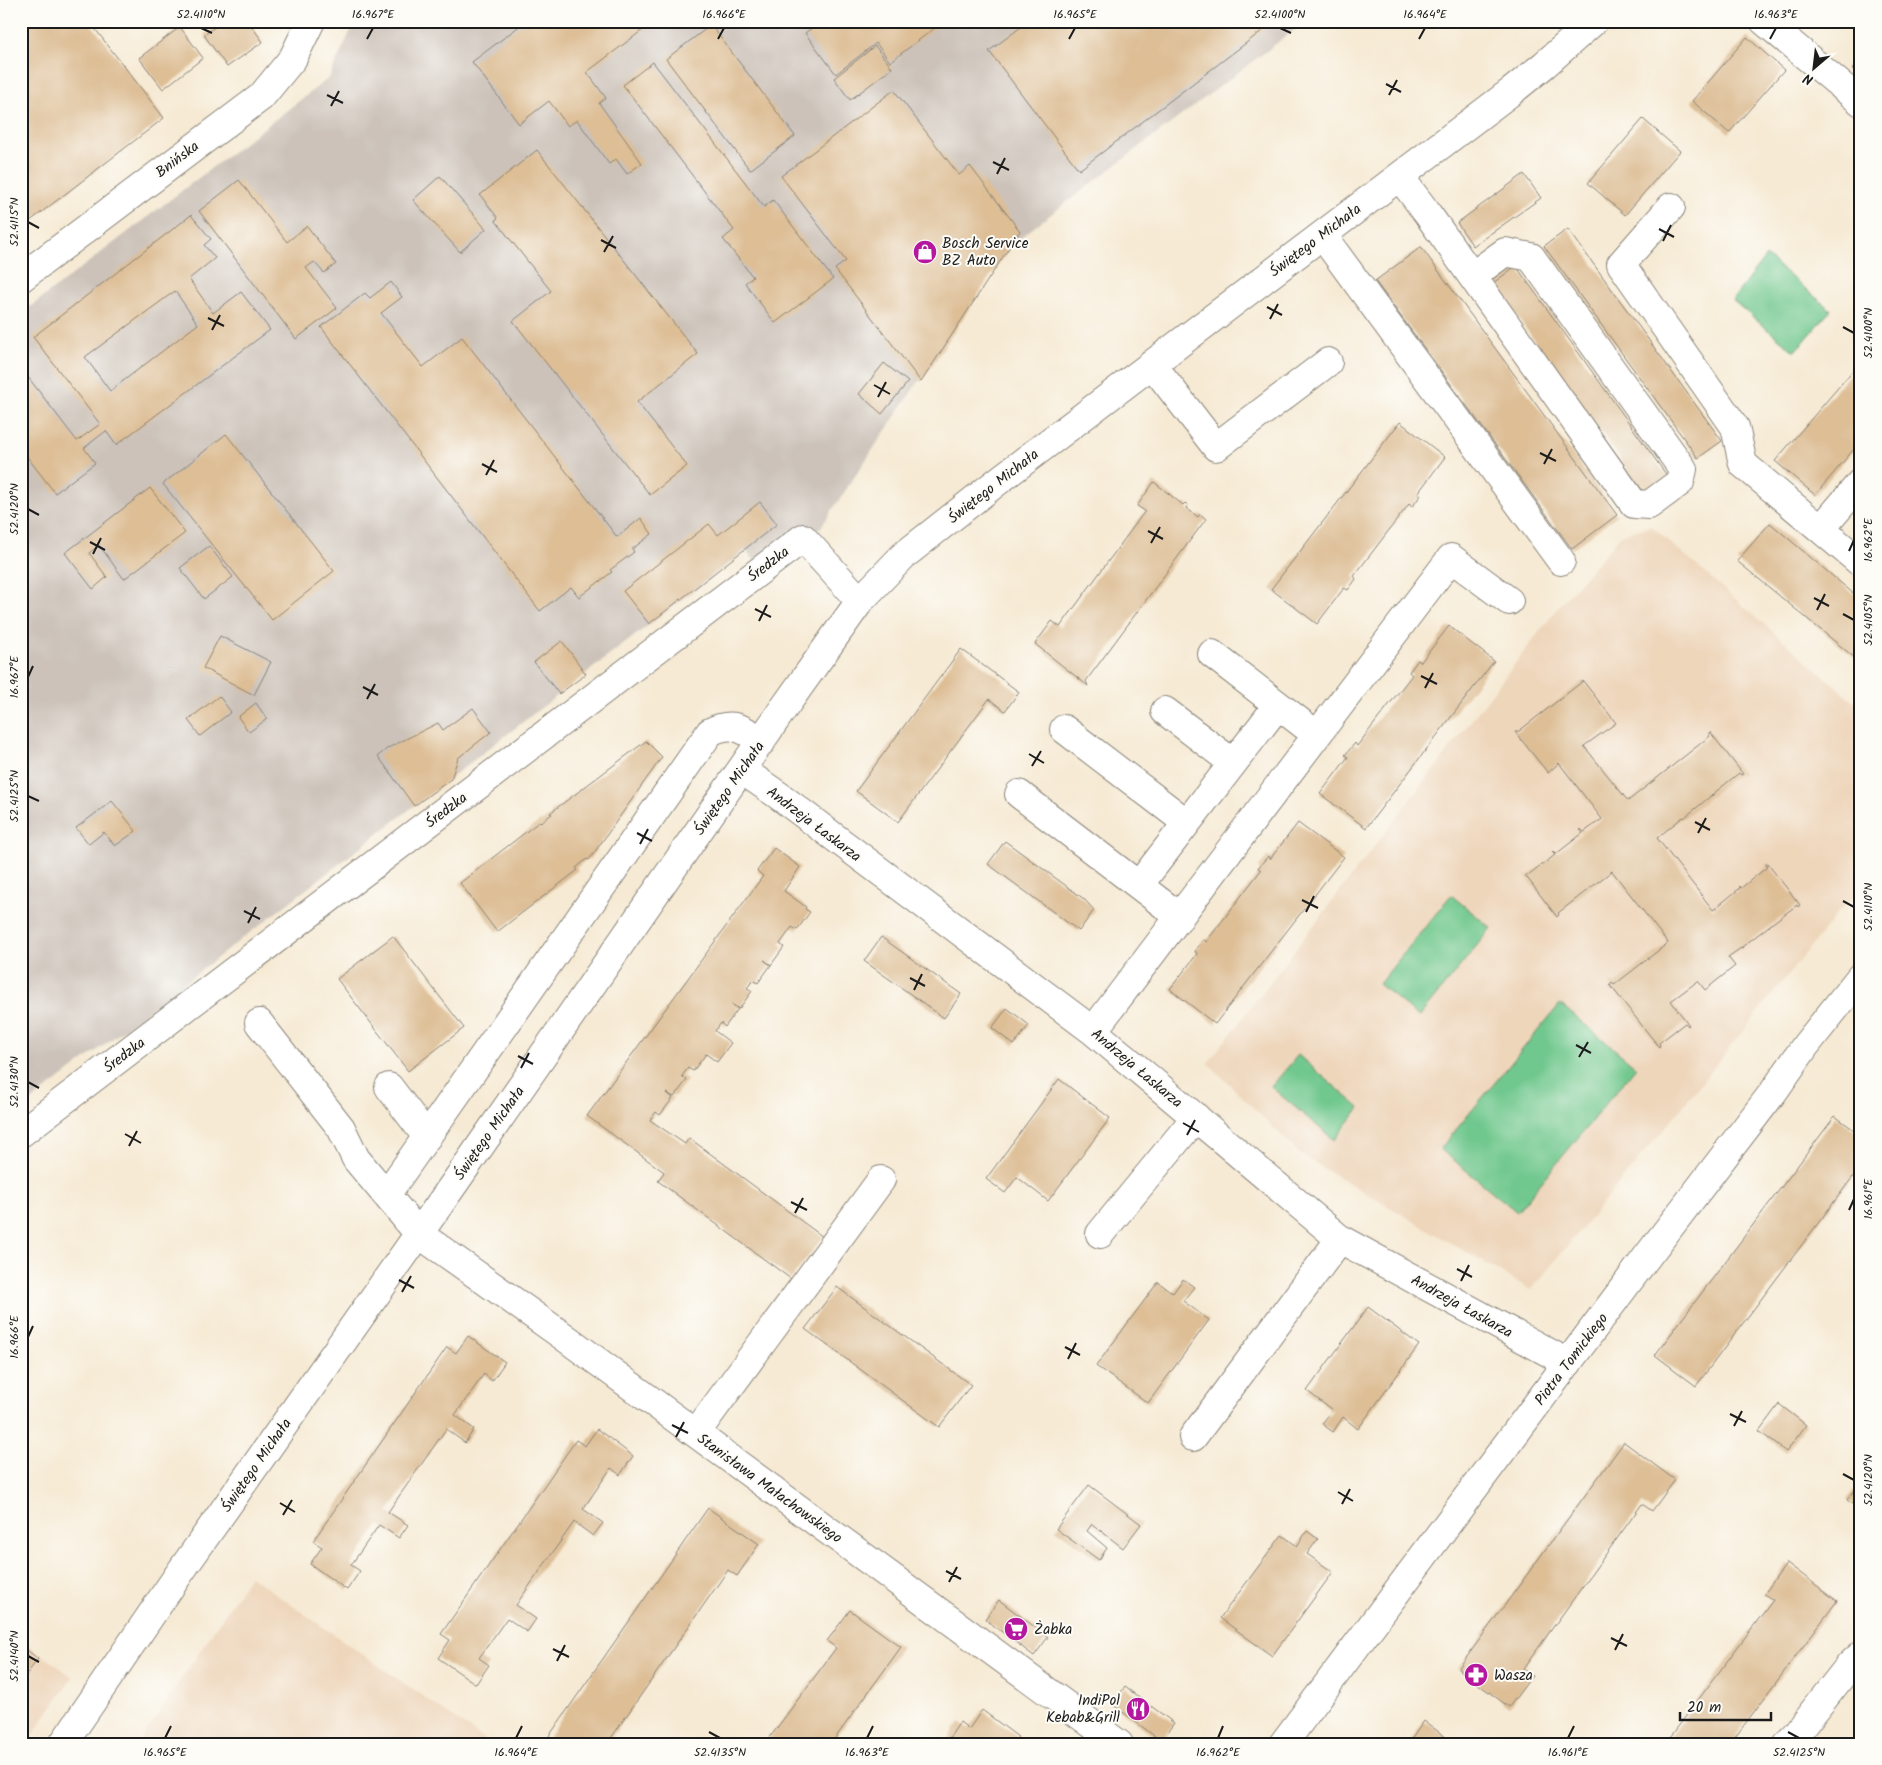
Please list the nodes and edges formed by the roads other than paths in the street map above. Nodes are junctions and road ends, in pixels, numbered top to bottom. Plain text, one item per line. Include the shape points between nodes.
1 (311, 21) edge
2 (1594, 21) edge
3 (1764, 21) edge
4 (1861, 102) edge
5 (1400, 177) junction
6 (1671, 207) dead end
7 (1322, 235) junction
8 (1472, 276) junction
9 (21, 278) edge
10 (1328, 362) dead end
11 (1152, 364) junction
12 (1861, 482) edge
13 (1821, 529) junction
14 (1561, 561) dead end
15 (1861, 563) edge
16 (860, 601) junction
17 (1509, 601) dead end
18 (1212, 654) dead end
19 (1278, 705) junction
20 (1165, 711) dead end
21 (1064, 730) dead end
22 (1317, 735) junction
23 (762, 741) junction
24 (1233, 763) junction
25 (742, 770) junction
26 (1019, 794) dead end
27 (1187, 823) junction
28 (1139, 885) junction
29 (1180, 916) junction
30 (1861, 976) edge
31 (260, 1023) dead end
32 (1093, 1031) junction
33 (389, 1087) dead end
34 (1196, 1117) junction
35 (21, 1133) edge
36 (427, 1137) junction
37 (881, 1180) dead end
38 (386, 1195) junction
39 (418, 1234) junction
40 (1100, 1234) dead end
41 (1340, 1239) junction
42 (1568, 1363) junction
43 (696, 1433) junction
44 (1193, 1437) dead end
45 (1861, 1655) edge
46 (63, 1744) edge
47 (1119, 1744) edge
48 (1283, 1744) edge
49 (1788, 1744) edge

1 - 9 street, Bnińska via 293,58 261,97
2 - 5 street, Świętego Michała via 1544,65
3 - 4 street
5 - 7 street, Świętego Michała
5 - 8 street
6 - 13 street via 1621,264 1735,427 1743,464
7 - 11 street, Świętego Michała
7 - 14 street
8 - 8 street via 1634,504 1649,505 1680,482 1683,469 1531,257 1505,252
10 - 11 street via 1216,447
11 - 16 street, Świętego Michała via 903,556
12 - 13 street
13 - 15 street
16 - 23 street, Świętego Michała
16 - 35 street, Średzka via 803,538
17 - 22 street via 1451,558
18 - 19 street
19 - 22 street
19 - 24 street
20 - 24 street
21 - 27 street
22 - 29 street
23 - 25 street, Świętego Michała
23 - 36 street via 733,726 722,726 710,732
24 - 27 street
25 - 32 street, Andrzeja Łaskarza
25 - 39 street, Świętego Michała
26 - 28 street
27 - 28 street
28 - 29 street
29 - 32 street
30 - 42 street, Piotra Tomickiego
31 - 38 street, Stanisława Małachowskiego via 342,1128 356,1159
32 - 34 street, Andrzeja Łaskarza
33 - 36 street
34 - 40 street
34 - 41 street, Andrzeja Łaskarza
36 - 38 street
37 - 43 street
38 - 39 street, Stanisława Małachowskiego
39 - 43 street, Stanisława Małachowskiego
39 - 46 street, Świętego Michała
41 - 42 street, Andrzeja Łaskarza
41 - 44 street
42 - 48 street, Piotra Tomickiego
43 - 47 street, Stanisława Małachowskiego
45 - 49 street

